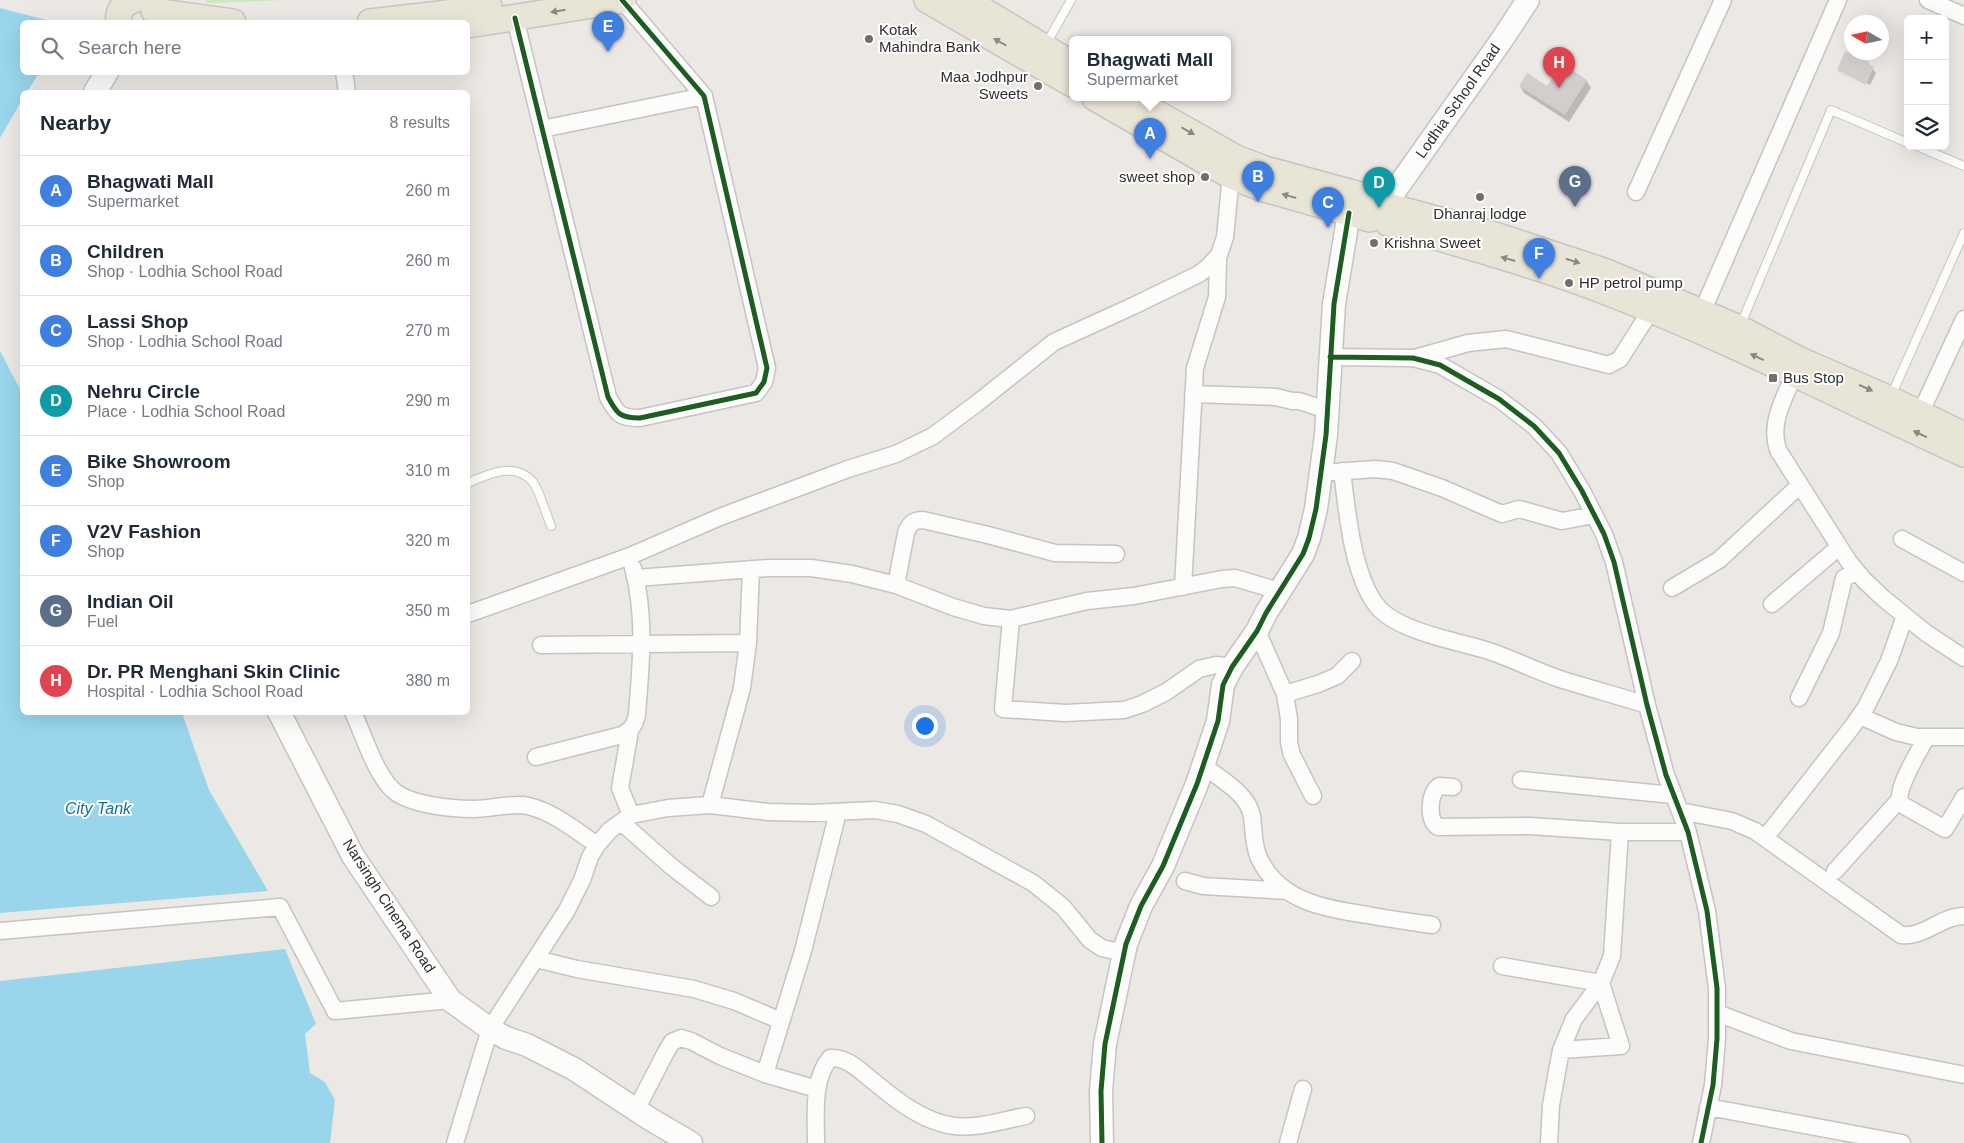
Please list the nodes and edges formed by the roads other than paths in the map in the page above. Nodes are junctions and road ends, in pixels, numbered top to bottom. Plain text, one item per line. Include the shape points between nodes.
1 (623, 0) edge
2 (927, 0) edge
3 (966, 0) edge
4 (1071, 0) edge
5 (1528, 0) edge
6 (1723, 0) edge
7 (1838, 0) edge
8 (1928, 0) edge
9 (137, 8) edge
10 (518, 9) edge
11 (1964, 16) edge
12 (220, 20) edge
13 (388, 20) edge
14 (470, 24) edge
15 (1040, 55) junction
16 (1069, 63) edge
17 (105, 75) edge
18 (344, 75) edge
19 (1069, 81) edge
20 (96, 90) edge
21 (347, 90) edge
22 (704, 96) junction
23 (1100, 101) edge
24 (1135, 101) edge
25 (542, 129) junction
26 (1904, 141) edge
27 (1926, 150) edge
28 (1964, 166) edge
29 (1231, 176) junction
30 (1636, 192) dead end
31 (1377, 211) junction
32 (1964, 233) edge
33 (1209, 266) junction
34 (1651, 310) junction
35 (1702, 312) junction
36 (1964, 319) edge
37 (1739, 328) junction
38 (1330, 357) junction
39 (1413, 358) junction
40 (1794, 375) junction
41 (1193, 394) junction
42 (1890, 399) junction
43 (1327, 410) junction
44 (1920, 414) junction
45 (1964, 435) edge
46 (1964, 454) edge
47 (1331, 472) junction
48 (470, 482) edge
49 (1800, 485) junction
50 (1594, 515) junction
51 (550, 526) dead end
52 (1902, 539) dead end
53 (1839, 547) junction
54 (1116, 554) dead end
55 (630, 556) junction
56 (751, 569) junction
57 (1856, 572) junction
58 (1964, 572) edge
59 (636, 578) junction
60 (896, 585) junction
61 (1183, 587) junction
62 (1672, 588) dead end
63 (1279, 591) junction
64 (1772, 604) dead end
65 (470, 613) edge
66 (1905, 616) junction
67 (1011, 619) junction
68 (1257, 632) junction
69 (748, 642) junction
70 (540, 645) dead end
71 (642, 645) junction
72 (1964, 658) edge
73 (1352, 661) dead end
74 (1232, 666) junction
75 (1285, 694) junction
76 (1800, 698) dead end
77 (1647, 705) junction
78 (281, 715) edge
79 (354, 715) edge
80 (1860, 716) junction
81 (630, 730) junction
82 (1964, 737) edge
83 (1926, 738) junction
84 (536, 757) dead end
85 (1204, 766) junction
86 (1520, 780) dead end
87 (1453, 787) dead end
88 (1673, 795) junction
89 (1313, 796) dead end
90 (1964, 797) edge
91 (1899, 800) junction
92 (710, 805) junction
93 (1680, 811) junction
94 (838, 812) junction
95 (626, 819) junction
96 (1620, 832) junction
97 (1688, 832) junction
98 (1764, 838) junction
99 (597, 845) junction
100 (1835, 871) dead end
101 (1185, 881) dead end
102 (1287, 891) junction
103 (711, 897) dead end
104 (1964, 916) edge
105 (1432, 925) dead end
106 (0, 931) edge
107 (1124, 953) junction
108 (536, 959) junction
109 (1502, 966) dead end
110 (1601, 983) junction
111 (450, 1000) junction
112 (1717, 1013) junction
113 (781, 1021) junction
114 (490, 1029) junction
115 (1561, 1050) junction
116 (765, 1074) junction
117 (1964, 1075) edge
118 (817, 1088) junction
119 (1303, 1089) dead end
120 (1708, 1107) junction
121 (636, 1110) junction
122 (1026, 1116) dead end
123 (455, 1143) edge
124 (691, 1143) edge
125 (816, 1143) edge
126 (1102, 1143) edge
127 (1288, 1143) edge
128 (1549, 1143) edge
129 (1701, 1143) edge
130 (1902, 1143) edge

1 -> 10 main road
1 - 22 street
15 -> 2 main road
3 - 15 main road
4 - 15 lane
5 - 31 street, Lodhia School Road
6 - 30 street
7 - 35 street
8 - 11 street
9 - 12 main road
10 - 13 main road
10 - 14 main road
10 - 25 street
15 - 16 main road
15 - 19 main road
17 - 20 street
18 - 21 street
22 - 25 street
22 - 25 street via 767,368 764,382 756,393 640,418 626,418 616,411 608,397
23 - 29 main road
24 -> 31 main road via 1236,158
26 - 37 lane via 1831,110
27 - 28 lane
31 -> 29 main road via 1261,188
29 - 33 street via 1225,237 1219,255
34 -> 31 main road
31 -> 35 main road via 1492,234 1604,271
31 - 38 street via 1338,272
32 - 42 lane
33 - 41 street via 1218,259 1217,298 1195,368
33 - 55 street via 1199,274 1054,342 933,436 896,454 720,517
34 - 39 street via 1620,359 1609,364 1506,339 1468,344
40 -> 34 main road
35 - 37 main road
36 - 44 street
37 -> 42 main road via 1800,360
38 - 39 street
38 - 43 street
39 - 50 street via 1451,371 1500,399 1534,426 1559,453
46 -> 40 main road
40 - 49 street via 1778,411 1775,436 1778,450
41 - 43 street via 1276,397
41 - 61 street
42 - 44 main road
43 - 47 street
44 - 45 main road
47 - 50 street via 1376,468 1393,471 1502,514 1519,509 1562,521
47 - 63 street via 1309,538
47 - 77 street via 1362,575 1374,602 1383,612 1427,634 1490,651 1559,678
48 - 51 lane via 495,471 513,471 525,476 534,483
49 - 53 street
49 - 62 street via 1719,560
50 - 77 street via 1614,562
52 - 58 street
53 - 57 street
53 - 64 street
54 - 60 street via 1055,553 915,520 906,533
55 - 59 street
55 - 65 street
56 - 59 street
56 - 60 street via 811,568
56 - 69 street
57 - 66 street
57 - 76 street via 1844,578 1830,634
59 - 71 street
60 - 67 street via 953,607 984,616
61 - 63 street via 1235,578
61 - 67 street via 1087,601
63 - 68 street
66 - 72 street
66 - 80 street via 1889,661
67 - 74 street via 1003,710 1065,713 1124,710 1166,692 1199,669
68 - 74 street
68 - 75 street
69 - 71 street
69 - 92 street via 742,688
70 - 71 street
71 - 81 street via 637,714
73 - 75 street via 1337,676
74 - 85 street via 1223,685 1218,721
75 - 89 street via 1292,755
77 - 88 street
78 - 111 street, Narsingh Cinema Road via 353,856
79 - 99 street via 382,776 393,791 409,799 450,808 523,806 541,810
80 - 83 street via 1896,732
80 - 98 street
81 - 84 street via 622,735
81 - 95 street via 620,788
82 - 83 street
83 - 91 street via 1900,789
85 - 102 street via 1250,806 1255,848 1275,882
85 - 107 street via 1162,866 1141,906
86 - 88 street
87 - 96 street via 1439,786 1432,794 1431,817 1438,827 1530,826
88 - 93 street
90 - 91 street via 1945,829
91 - 100 street
92 - 94 street via 768,812
92 - 95 street via 668,808
93 - 97 street
93 - 98 street via 1732,821
94 - 107 street via 875,810 926,824 1034,883 1063,907 1090,940 1102,948
94 - 113 street via 804,951
95 - 99 street
95 - 103 street via 672,867
96 - 97 street
96 - 110 street via 1612,956
97 - 112 street via 1707,911
98 - 104 street via 1901,934 1914,935
99 - 108 street via 568,910
101 - 102 street via 1204,886
102 - 105 street via 1337,911
106 - 111 street via 280,907 335,1010
107 - 126 street via 1105,1044 1101,1090
108 - 113 street via 694,989 734,1000
108 - 114 street
109 - 110 street
110 - 115 street via 1574,1019
110 - 115 street via 1621,1046
111 - 114 street, Narsingh Cinema Road
112 - 117 street via 1791,1041
112 - 120 street via 1713,1085
113 - 116 street
114 - 121 street, Narsingh Cinema Road via 574,1070
114 - 123 street
115 - 128 street via 1551,1105
116 - 118 street
116 - 121 street via 681,1038 672,1042
118 - 122 street via 824,1066 830,1058 839,1058 853,1064 926,1118 953,1126 975,1126
118 - 125 street
119 - 127 street
120 - 129 street
120 - 130 street
121 - 124 street, Narsingh Cinema Road

